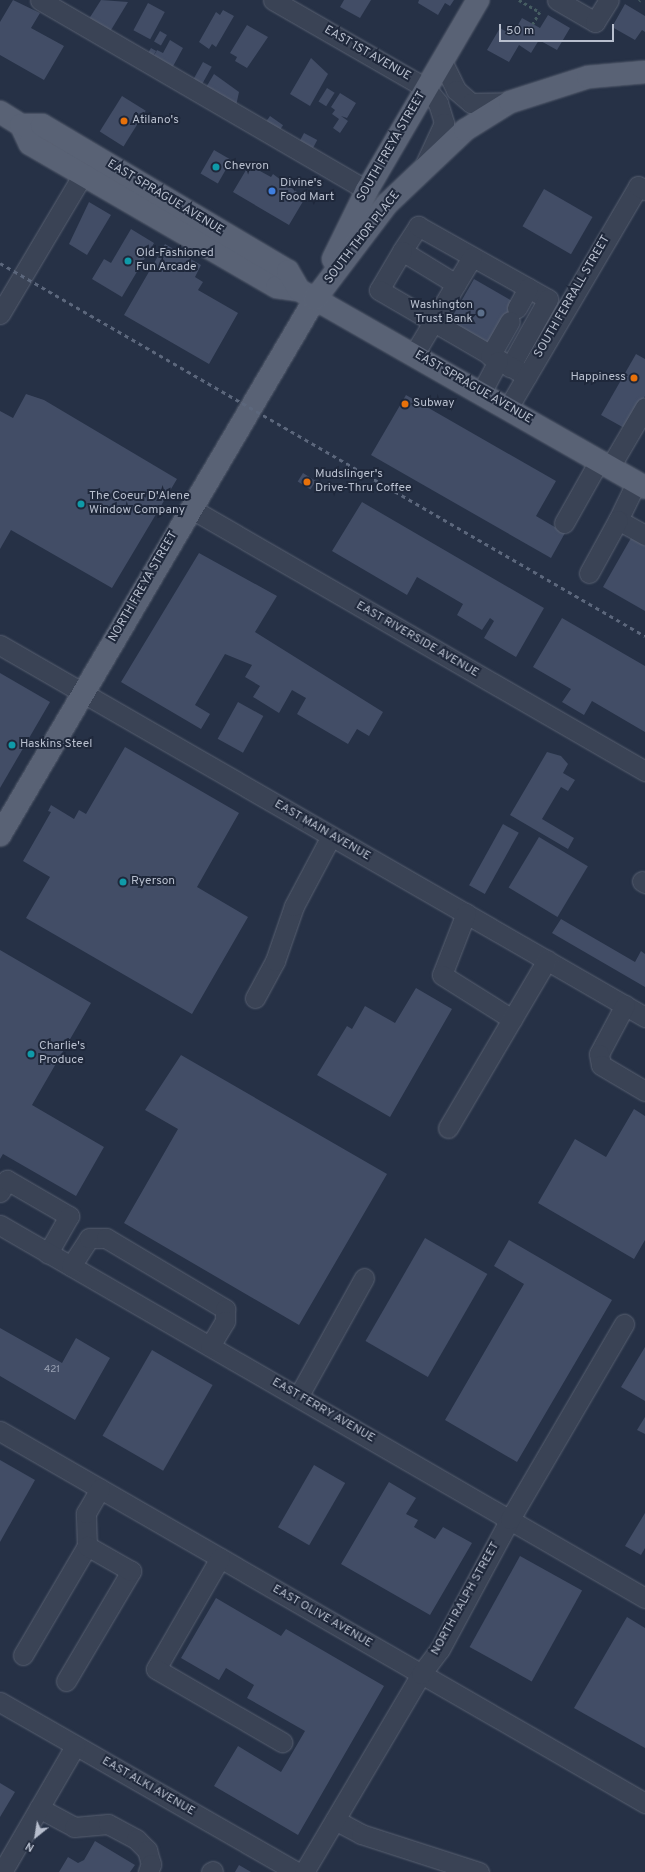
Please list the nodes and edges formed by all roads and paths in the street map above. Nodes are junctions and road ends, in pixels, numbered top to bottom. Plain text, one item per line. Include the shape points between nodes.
1 (40, 0) edge
2 (273, 0) edge
3 (478, 0) edge
4 (519, 0) edge
5 (557, 0) edge
6 (609, 0) edge
7 (533, 24) dead end
8 (442, 61) junction
9 (645, 72) edge
10 (426, 88) junction
11 (510, 102) junction
12 (0, 112) edge
13 (21, 125) junction
14 (424, 166) junction
15 (83, 174) junction
16 (641, 188) edge
17 (368, 190) junction
18 (402, 251) junction
19 (472, 257) junction
20 (456, 284) junction
21 (528, 288) junction
22 (307, 294) junction
23 (0, 314) edge
24 (434, 323) junction
25 (414, 354) junction
26 (499, 362) junction
27 (527, 376) junction
28 (481, 393) junction
29 (645, 407) edge
30 (508, 408) junction
31 (605, 464) junction
32 (641, 485) edge
33 (190, 508) junction
34 (618, 520) junction
35 (564, 524) dead end
36 (645, 535) edge
37 (589, 573) dead end
38 (0, 645) edge
39 (83, 694) junction
40 (645, 771) edge
41 (0, 835) edge
42 (331, 836) junction
43 (466, 914) junction
44 (547, 960) junction
45 (255, 998) dead end
46 (625, 1005) junction
47 (645, 1017) edge
48 (512, 1019) junction
49 (645, 1091) edge
50 (448, 1128) dead end
51 (0, 1192) edge
52 (0, 1225) edge
53 (48, 1253) junction
54 (71, 1266) junction
55 (364, 1278) dead end
56 (624, 1324) dead end
57 (210, 1346) junction
58 (298, 1397) junction
59 (0, 1431) edge
60 (100, 1489) junction
61 (510, 1519) junction
62 (87, 1546) junction
63 (220, 1558) junction
64 (645, 1598) edge
65 (23, 1655) dead end
66 (420, 1674) junction
67 (66, 1681) dead end
68 (0, 1702) edge
69 (282, 1742) dead end
70 (75, 1746) junction
71 (645, 1803) edge
72 (39, 1808) junction
73 (335, 1820) junction
74 (2, 1872) edge
75 (148, 1872) edge
76 (297, 1872) edge
77 (304, 1872) edge
78 (479, 1872) edge

1 - 17 street
2 - 10 street, EAST 1ST AVENUE
3 - 8 main road, SOUTH FREYA STREET
4 - 7 path via 540,12
5 - 6 street via 596,22
8 - 10 main road, SOUTH FREYA STREET
8 - 11 street via 456,90 470,103
9 - 11 main road, SOUTH THOR PLACE via 588,77
10 - 14 street, EAST 1ST AVENUE via 438,103 444,123
10 - 17 main road, SOUTH FREYA STREET
11 - 14 main road, SOUTH THOR PLACE via 465,130
12 - 13 main road
13 - 15 main road, EAST SPRAGUE AVENUE via 30,144
13 - 22 main road, EAST SPRAGUE AVENUE via 42,125 288,271
14 - 22 main road, SOUTH THOR PLACE
15 - 22 main road, EAST SPRAGUE AVENUE via 277,287
15 - 23 street
16 - 27 street, SOUTH FERRALL STREET
17 - 22 main road, SOUTH FREYA STREET
18 - 19 street via 418,226
18 - 20 street
18 - 24 street via 379,290
19 - 20 street
19 - 21 street
20 - 24 street
21 - 26 street via 514,315
21 - 26 street via 548,299
22 - 25 main road, EAST SPRAGUE AVENUE
22 - 33 main road, NORTH FREYA STREET
24 - 25 street
24 - 26 street
25 - 28 main road, EAST SPRAGUE AVENUE
26 - 27 street
26 - 28 street
27 - 30 street, SOUTH FERRALL STREET
28 - 30 main road, EAST SPRAGUE AVENUE
29 - 31 street
30 - 31 main road, EAST SPRAGUE AVENUE
31 - 32 main road, EAST SPRAGUE AVENUE
31 - 35 street
32 - 34 street
33 - 39 main road, NORTH FREYA STREET
33 - 40 street, EAST RIVERSIDE AVENUE
34 - 36 street
34 - 37 street
38 - 39 street, EAST MAIN AVENUE
39 - 41 main road, NORTH FREYA STREET
39 - 42 street, EAST MAIN AVENUE
42 - 43 street, EAST MAIN AVENUE
42 - 45 street via 294,906 275,962
43 - 44 street, EAST MAIN AVENUE
43 - 48 street via 442,975
44 - 46 street, EAST MAIN AVENUE
44 - 48 street
46 - 47 street, EAST MAIN AVENUE
46 - 49 street via 599,1054 601,1065
48 - 50 street
51 - 53 street via 7,1180 69,1216
52 - 53 street, EAST FERRY AVENUE
53 - 54 street, EAST FERRY AVENUE
54 - 57 street, EAST FERRY AVENUE
54 - 57 street via 88,1238 106,1238 225,1309 225,1321
55 - 58 street
56 - 61 street, NORTH RALPH STREET
57 - 58 street, EAST FERRY AVENUE
58 - 61 street, EAST FERRY AVENUE
59 - 60 street, EAST OLIVE AVENUE
60 - 62 street via 86,1513
60 - 63 street, EAST OLIVE AVENUE
61 - 64 street, EAST FERRY AVENUE
61 - 66 street, NORTH RALPH STREET via 440,1649
62 - 65 street
62 - 67 street via 131,1571
63 - 66 street, EAST OLIVE AVENUE
63 - 69 street via 156,1669
66 - 71 street, EAST OLIVE AVENUE
66 - 73 street, NORTH RALPH STREET
68 - 70 street, EAST ALKI AVENUE
70 - 72 street
70 - 76 street, EAST ALKI AVENUE
72 - 74 street
72 - 75 street via 74,1827 108,1824 136,1839 147,1850 151,1864
73 - 77 street, NORTH RALPH STREET
73 - 78 street via 362,1834

